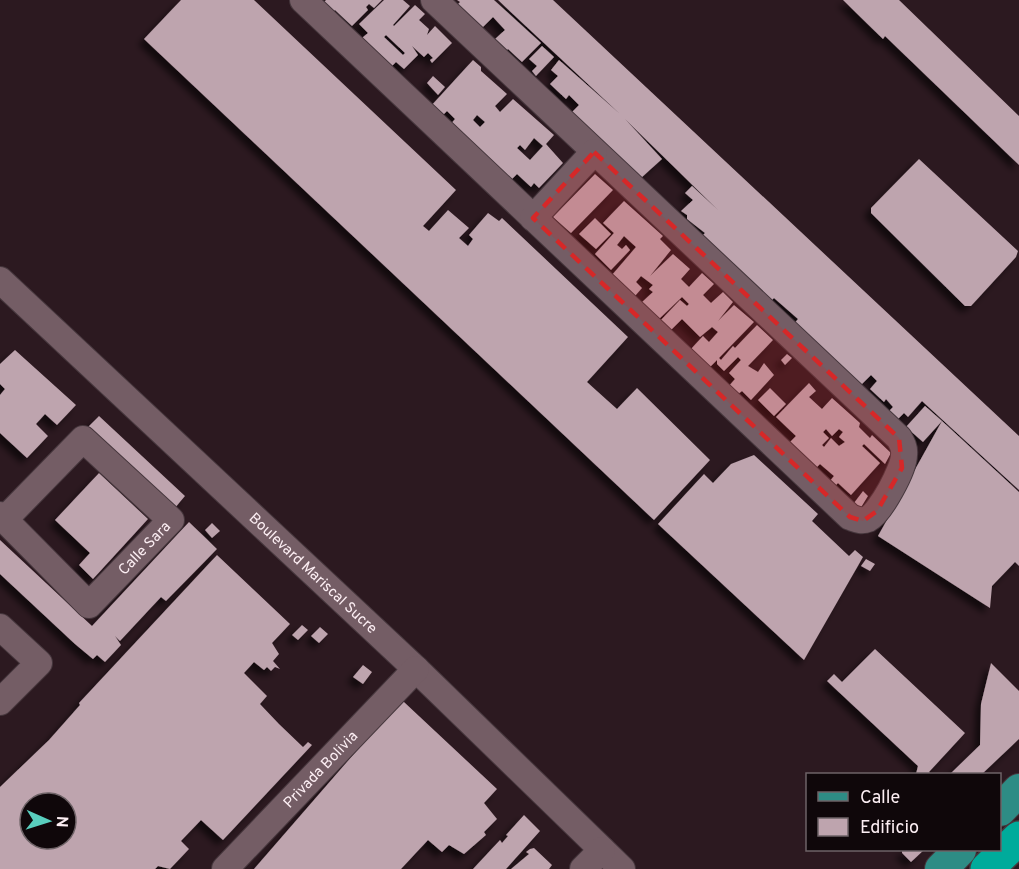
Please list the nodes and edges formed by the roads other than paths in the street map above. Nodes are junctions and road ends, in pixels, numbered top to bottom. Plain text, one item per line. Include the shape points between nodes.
1 (303, 0) edge
2 (434, 0) edge
3 (594, 152) junction
4 (533, 218) junction
5 (0, 280) edge
6 (2, 517) edge
7 (0, 627) edge
8 (416, 669) junction
9 (0, 702) edge
10 (1019, 790) edge
11 (1001, 808) edge
12 (1019, 818) edge
13 (1001, 833) edge
14 (1019, 838) edge
15 (602, 850) junction
16 (958, 851) edge
17 (982, 851) edge
18 (225, 869) edge
19 (583, 869) edge
20 (622, 869) edge
21 (941, 869) edge
22 (962, 869) edge
23 (987, 869) edge

1 - 4 street
2 - 3 street
3 - 4 street
3 - 4 street via 899,438 904,455 902,468 877,511 863,521 850,517
5 - 8 street, Boulevard Mariscal Sucre
6 - 6 street, Calle Sara via 83,440 171,520 89,605
7 - 9 street via 39,663
8 - 15 street, Boulevard Mariscal Sucre
8 - 18 street, Privada Bolivia
10 - 11 main road
12 - 13 highway
14 - 23 highway
15 - 19 street
15 - 20 street, Boulevard Mariscal Sucre
16 - 21 main road
17 - 22 highway

